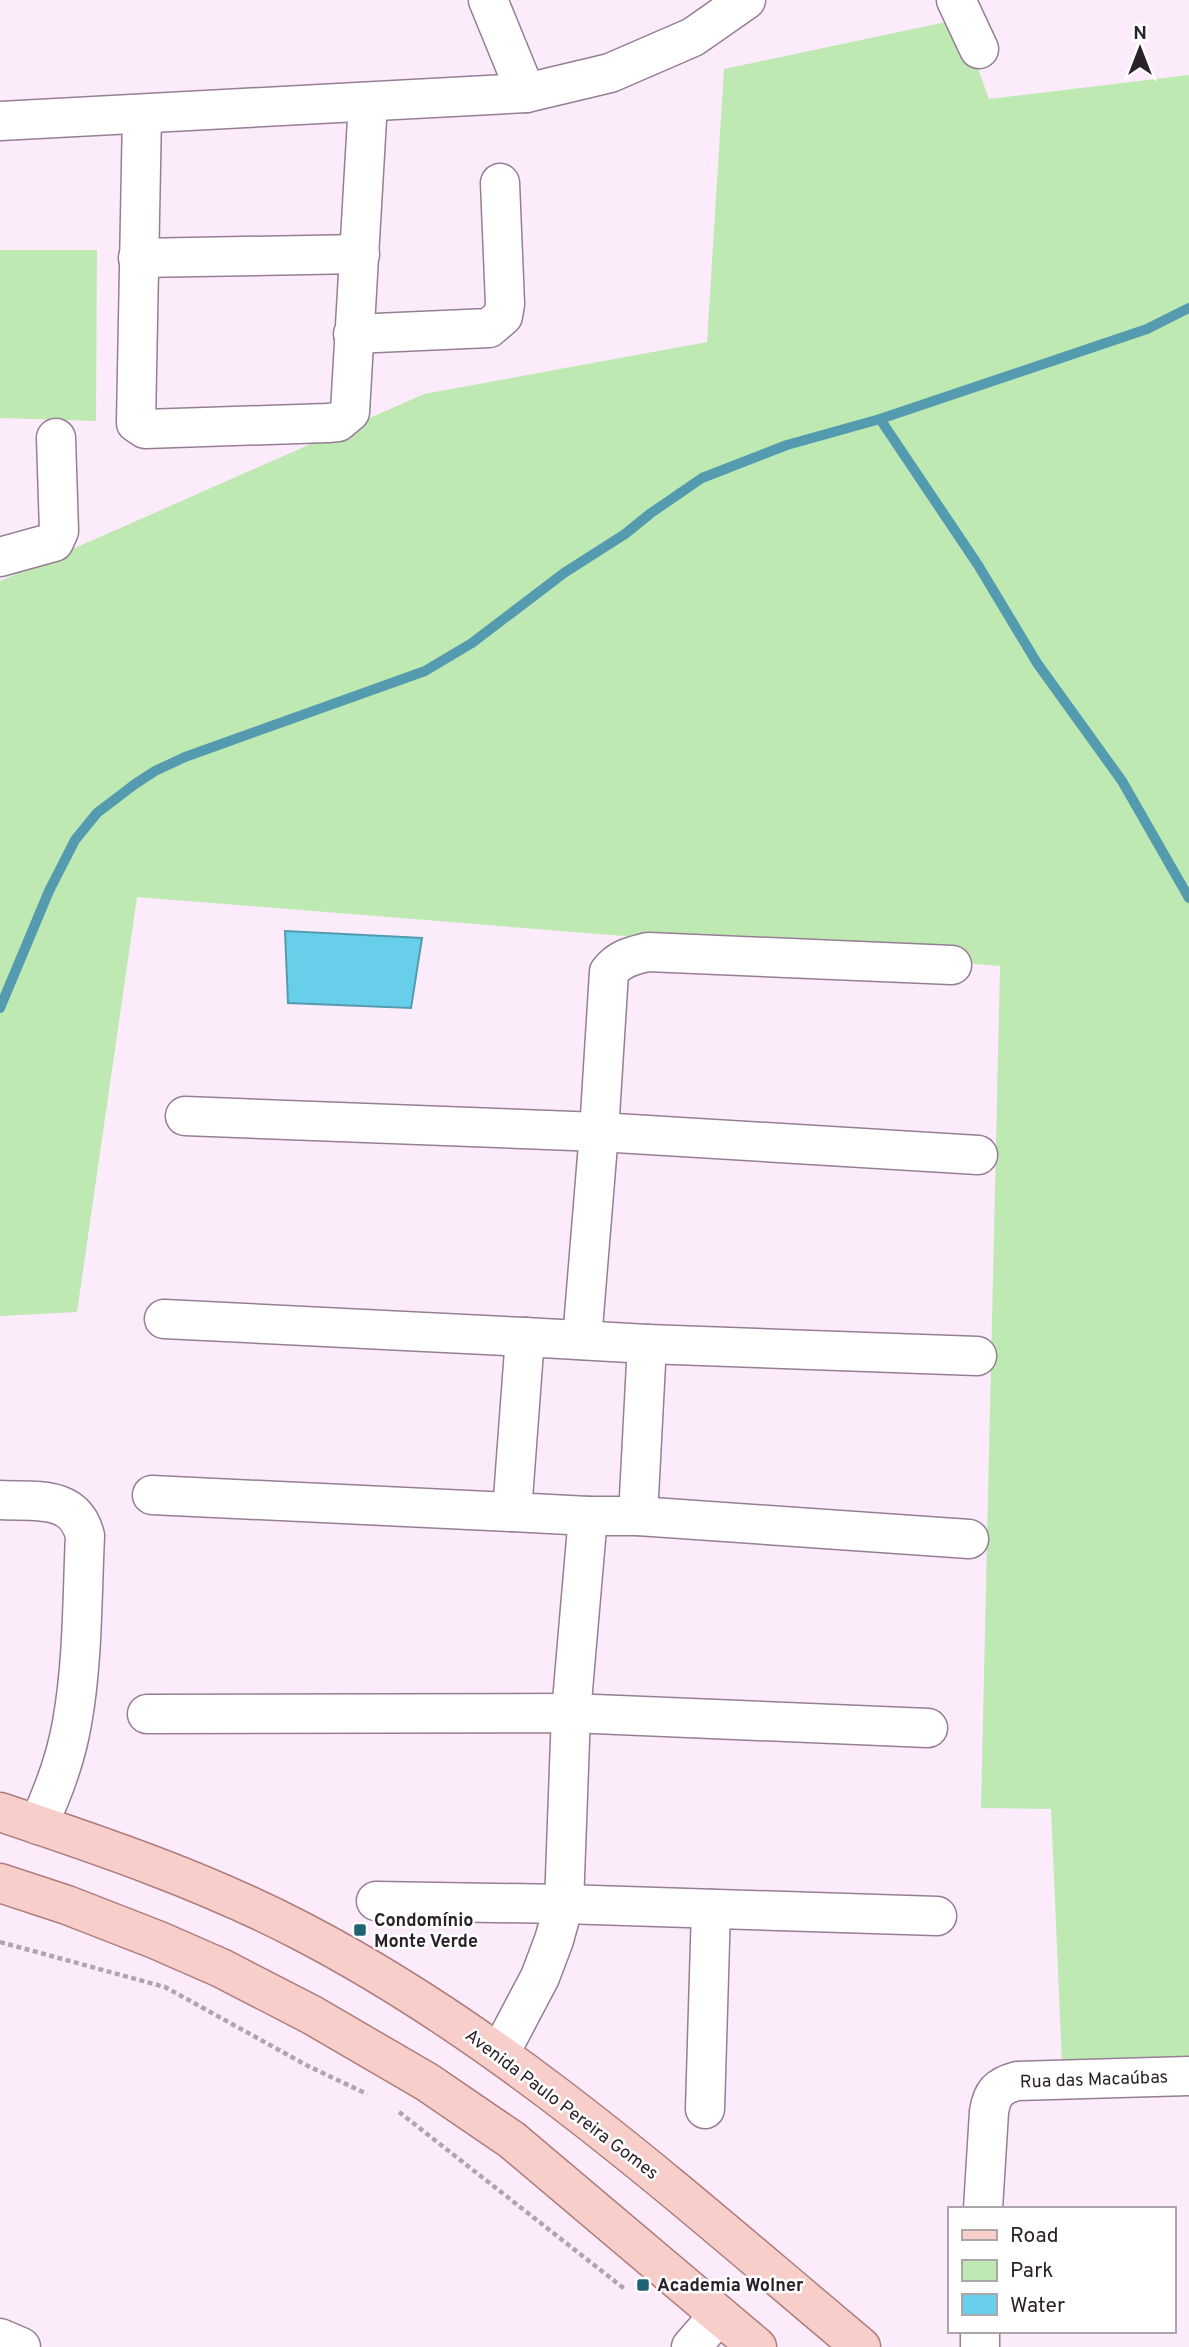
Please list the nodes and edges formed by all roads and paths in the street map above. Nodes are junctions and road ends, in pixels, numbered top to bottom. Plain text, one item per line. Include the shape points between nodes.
1 (488, 0) edge
2 (746, 0) edge
3 (956, 0) edge
4 (979, 50) dead end
5 (526, 93) junction
6 (368, 102) junction
7 (142, 114) junction
8 (0, 121) edge
9 (500, 183) dead end
10 (360, 254) junction
11 (138, 258) junction
12 (353, 334) junction
13 (56, 438) dead end
14 (0, 557) edge
15 (951, 965) dead end
16 (185, 1116) dead end
17 (599, 1132) junction
18 (978, 1155) dead end
19 (164, 1319) dead end
20 (525, 1337) junction
21 (582, 1340) junction
22 (647, 1344) junction
23 (977, 1356) dead end
24 (152, 1495) dead end
25 (0, 1500) edge
26 (512, 1512) junction
27 (638, 1516) junction
28 (588, 1517) junction
29 (970, 1539) dead end
30 (571, 1713) junction
31 (147, 1714) dead end
32 (928, 1727) dead end
33 (0, 1812) edge
34 (38, 1825) junction
35 (0, 1883) edge
36 (376, 1901) dead end
37 (564, 1904) junction
38 (711, 1909) junction
39 (937, 1916) dead end
40 (0, 1942) edge
41 (500, 2053) junction
42 (1189, 2076) edge
43 (377, 2098) dead end
44 (705, 2109) dead end
45 (398, 2112) dead end
46 (983, 2207) edge
47 (630, 2293) dead end
48 (719, 2315) junction
49 (0, 2337) edge
50 (21, 2347) edge
51 (691, 2347) edge
52 (757, 2347) edge
53 (861, 2347) edge

1 - 5 street
2 - 5 street via 693,37 610,73
3 - 4 street
5 - 6 street
6 - 7 street
6 - 10 street
7 - 8 street
7 - 11 street
9 - 12 street via 503,316 489,328
10 - 11 street
10 - 12 street
11 - 12 street via 134,416 135,423 145,429 338,422 350,412
13 - 14 street via 58,538
15 - 17 street via 648,952 624,958 609,972
16 - 17 street
17 - 18 street
17 - 21 street
19 - 20 street
20 - 21 street
20 - 26 street
21 - 22 street
22 - 23 street
22 - 27 street
24 - 26 street
25 - 34 street via 55,1503 75,1513 85,1535 72,1725
26 - 28 street
27 - 28 street
27 - 29 street
28 - 30 street
30 - 31 street
30 - 32 street
30 - 37 street
33 - 34 main road, Avenida Paulo Pereira Gomes
34 - 41 main road, Avenida Paulo Pereira Gomes via 151,1864 301,1931 421,2000
35 - 48 main road via 158,1940 372,2049 512,2140
36 - 37 street
37 - 38 street
37 - 41 street via 540,1977
38 - 39 street
38 - 44 street
40 - 43 path via 165,1987 308,2066
41 - 53 main road, Avenida Paulo Pereira Gomes via 637,2160
42 - 46 street, Rua das Macaúbas via 1003,2085 996,2090 989,2112
45 - 47 path
48 - 51 street
48 - 52 main road
49 - 50 street

